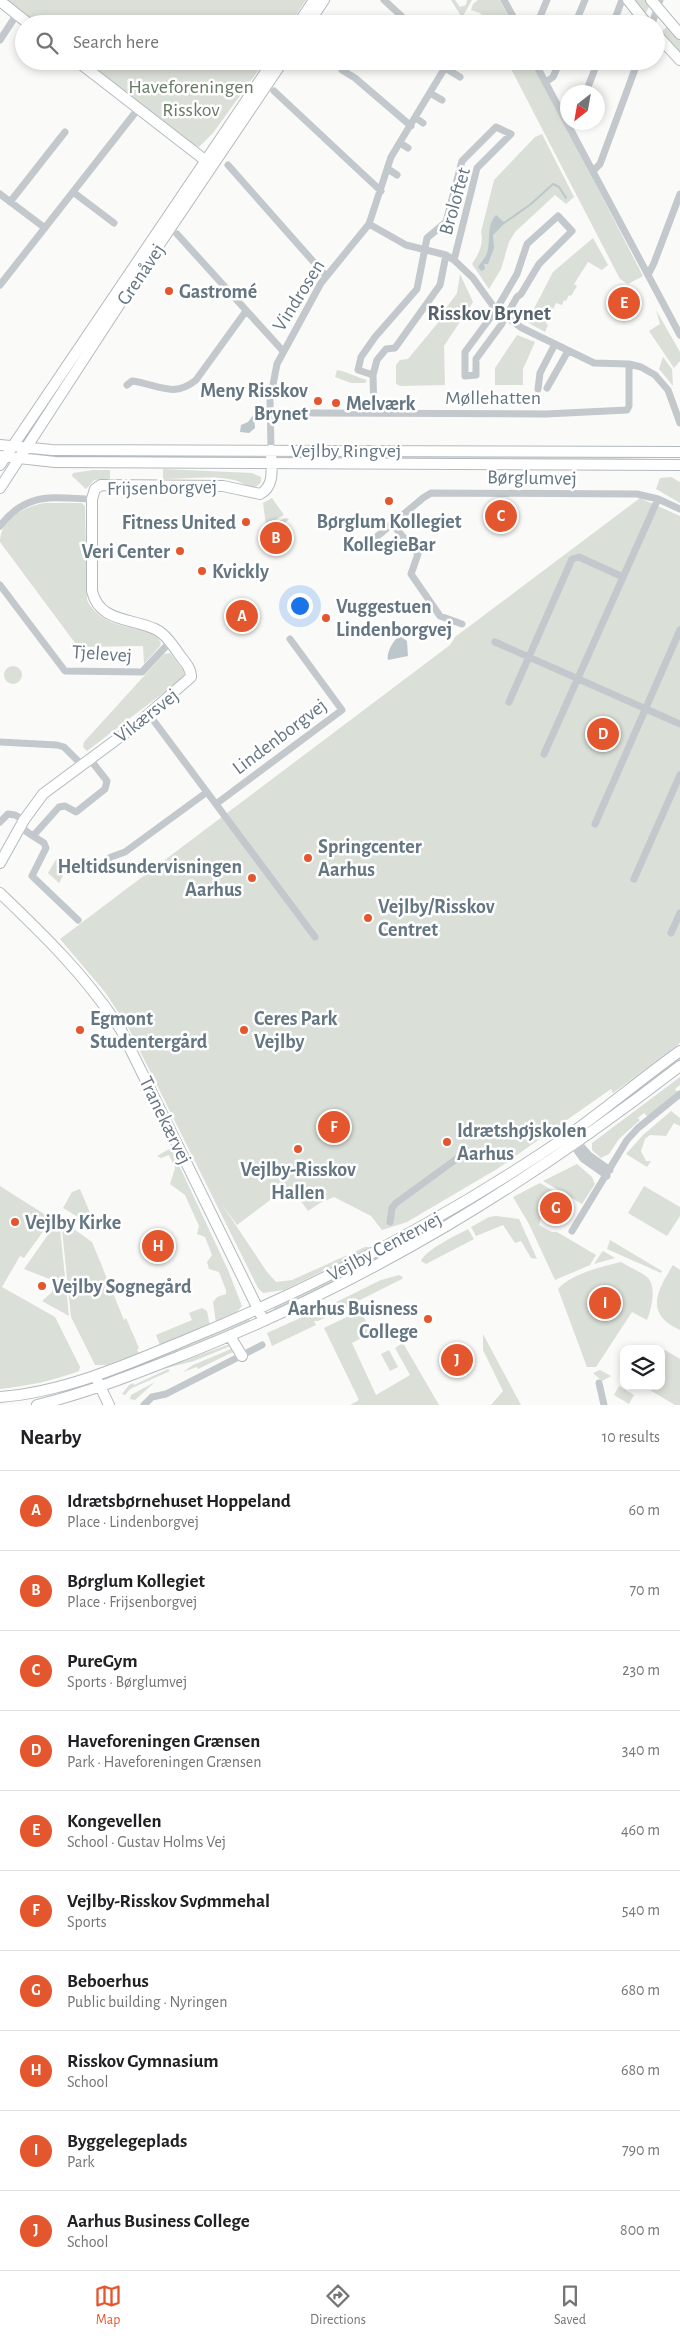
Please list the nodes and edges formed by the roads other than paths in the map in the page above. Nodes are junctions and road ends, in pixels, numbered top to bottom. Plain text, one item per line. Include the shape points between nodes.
1 (314, 0) edge
2 (324, 0) edge
3 (384, 0) edge
4 (504, 0) edge
5 (547, 0) edge
6 (585, 0) edge
7 (622, 0) edge
8 (628, 0) edge
9 (0, 1) edge
10 (656, 3) edge
11 (17, 14) edge
12 (304, 15) edge
13 (314, 15) edge
14 (400, 15) edge
15 (512, 15) edge
16 (541, 15) edge
17 (579, 15) edge
18 (616, 15) edge
19 (640, 15) edge
20 (15, 17) edge
21 (680, 34) edge
22 (0, 40) edge
23 (665, 44) edge
24 (680, 60) edge
25 (88, 70) edge
26 (267, 70) edge
27 (276, 70) edge
28 (342, 70) dead end
29 (444, 70) edge
30 (452, 70) edge
31 (539, 70) edge
32 (556, 70) edge
33 (595, 70) edge
34 (635, 70) edge
35 (460, 78) dead end
36 (546, 82) junction
37 (589, 85) edge
38 (274, 91) dead end
39 (430, 93) junction
40 (442, 100) dead end
41 (560, 106) edge
42 (138, 109) junction
43 (416, 118) junction
44 (423, 122) dead end
45 (411, 126) junction
46 (573, 130) edge
47 (65, 132) dead end
48 (400, 143) junction
49 (408, 148) dead end
50 (209, 163) junction
51 (228, 165) dead end
52 (388, 169) junction
53 (593, 170) junction
54 (397, 175) dead end
55 (381, 191) junction
56 (73, 192) junction
57 (0, 194) edge
58 (680, 194) edge
59 (10, 202) junction
60 (114, 223) dead end
61 (369, 224) junction
62 (45, 228) junction
63 (177, 234) dead end
64 (424, 250) junction
65 (446, 255) junction
66 (454, 260) junction
67 (648, 275) junction
68 (326, 276) junction
69 (0, 285) edge
70 (496, 310) junction
71 (246, 311) junction
72 (505, 317) junction
73 (680, 335) edge
74 (374, 338) junction
75 (555, 344) junction
76 (386, 349) junction
77 (283, 351) junction
78 (568, 351) junction
79 (629, 364) junction
80 (374, 375) junction
81 (127, 385) dead end
82 (547, 388) dead end
83 (538, 389) dead end
84 (312, 413) dead end
85 (374, 413) junction
86 (680, 424) edge
87 (0, 445) edge
88 (13, 445) junction
89 (27, 447) junction
90 (271, 450) junction
91 (680, 452) edge
92 (2, 459) edge
93 (20, 459) junction
94 (271, 463) junction
95 (680, 465) edge
96 (0, 488) edge
97 (92, 499) junction
98 (658, 499) junction
99 (680, 509) edge
100 (392, 524) junction
101 (0, 526) edge
102 (368, 544) dead end
103 (623, 577) junction
104 (0, 585) edge
105 (462, 624) dead end
106 (680, 630) edge
107 (290, 639) dead end
108 (170, 642) junction
109 (495, 642) dead end
110 (529, 657) junction
111 (188, 666) joint
112 (578, 678) junction
113 (509, 702) dead end
114 (646, 708) junction
115 (148, 713) junction
116 (680, 724) edge
117 (0, 742) edge
118 (544, 754) dead end
119 (85, 761) junction
120 (680, 775) edge
121 (207, 792) junction
122 (216, 804) junction
123 (0, 822) edge
124 (22, 823) junction
125 (595, 824) dead end
126 (33, 836) junction
127 (0, 862) edge
128 (93, 871) dead end
129 (634, 879) dead end
130 (0, 893) edge
131 (680, 913) edge
132 (78, 920) dead end
133 (671, 933) dead end
134 (315, 937) dead end
135 (680, 1051) edge
136 (680, 1066) edge
137 (680, 1094) edge
138 (569, 1135) junction
139 (576, 1145) junction
140 (466, 1152) dead end
141 (608, 1173) junction
142 (390, 1222) dead end
143 (572, 1231) dead end
144 (258, 1310) junction
145 (264, 1321) junction
146 (230, 1336) junction
147 (262, 1345) dead end
148 (242, 1356) junction
149 (95, 1374) junction
150 (599, 1383) dead end
151 (99, 1386) junction
152 (0, 1397) edge
153 (37, 1405) edge
154 (109, 1405) edge
155 (144, 1405) edge
156 (604, 1405) edge

1 - 12 street
2 - 13 street
3 - 14 street
4 - 15 street
5 - 16 street
6 - 17 street
7 - 18 street
8 - 19 street
9 - 11 street
10 - 21 street
20 - 22 street
23 - 24 street
25 - 42 street
26 - 50 street, Grenåvej
27 - 50 street, Grenåvej
28 - 45 street
29 - 39 street, Vindrosen
30 - 35 street, Vindrosen
31 - 36 street
32 - 36 street
33 - 37 street
34 - 53 street via 600,164
36 - 41 street
38 - 55 street
39 - 40 street
39 - 43 street, Vindrosen
42 - 50 street
42 - 56 street
43 - 44 street
43 - 45 street, Vindrosen
45 - 48 street, Vindrosen
46 - 53 street
47 - 59 street
48 - 49 street
48 - 52 street, Vindrosen
50 - 88 street, Grenåvej
50 - 89 street, Grenåvej
51 - 68 street
52 - 54 street
52 - 55 street, Vindrosen
53 - 67 street
55 - 61 street, Vindrosen
56 - 60 street
56 - 62 street
57 - 59 street
58 - 67 street
59 - 62 street
61 - 64 street via 406,246
61 - 68 street, Vindrosen
62 - 69 street
63 - 71 street
64 - 65 street
64 - 66 street, Broloftet via 427,238 446,222 462,161 496,127 512,134 477,168
64 - 74 street, Broloftet via 417,290
65 - 66 street
65 - 76 street, Broloftet via 440,285 395,348
66 - 70 street via 473,278
67 - 73 street
68 - 77 street, Vindrosen
70 - 72 street
70 - 72 street via 465,352 465,376 476,375 476,359
70 - 72 street via 517,274 530,239 558,216 572,230 539,264
71 - 77 street
71 - 81 street via 190,386 179,390 132,381
72 - 75 street
74 - 76 street
74 - 80 street, Broloftet via 361,356 358,370
75 - 78 street
75 - 83 street via 540,373
76 - 80 street, Broloftet via 377,360
77 - 90 street, Vindrosen via 271,386
78 - 79 street via 594,363
78 - 82 street
79 - 85 street, Møllehatten via 630,406 627,410 546,414
79 - 86 street via 662,382 674,403
80 - 85 street, Broloftet
84 - 85 street, Møllehatten
87 - 88 street, Vejlby Ringvej
88 - 89 street, Vejlby Ringvej
88 - 92 street, Grenåvej
89 - 90 street, Vejlby Ringvej via 52,450
89 - 93 street, Grenåvej
90 - 91 street, Vejlby Ringvej
90 - 94 street, Frijsenborgvej
92 - 93 street, Vejlby Ringvej
93 - 94 street, Vejlby Ringvej
93 - 96 street, Grenåvej
94 - 95 street, Vejlby Ringvej
94 - 97 street, Frijsenborgvej via 269,487 260,494 223,486 101,486 95,490
97 - 101 street via 26,502 16,507
97 - 108 street, Frijsenborgvej via 92,591 96,604 110,616 155,629
98 - 99 street, Børglumvej
98 - 100 street, Børglumvej via 637,494 431,493
98 - 103 street
100 - 102 street, Børglumvej
100 - 105 street via 418,554 412,574 440,616
103 - 110 street via 575,557
103 - 112 street
104 - 108 street, Tjelevej via 65,671 142,672
106 - 114 street
107 - 122 street, Lindenborgvej via 342,710
108 - 111 street, Frijsenborgvej
109 - 110 street
110 - 112 street
110 - 113 street
111 - 115 street, Vikærsvej via 190,680
112 - 114 street
112 - 118 street
114 - 116 street
114 - 125 street
115 - 119 street, Vikærsvej
115 - 121 street
117 - 119 street via 57,745
119 - 124 street, Vikærsvej via 43,794
119 - 126 street via 107,781 105,789 76,812 65,806 57,808
120 - 129 street
121 - 122 street
121 - 128 street via 125,852 111,857
122 - 134 street
123 - 124 street via 8,814 15,815
124 - 126 street
124 - 127 street, Vikærsvej
126 - 132 street via 46,848 32,876
130 - 144 street, Tranekærvej via 70,961 121,1030
131 - 133 street
135 - 138 street, Vejlby Centervej
136 - 139 street, Vejlby Centervej
137 - 141 street via 627,1140
138 - 139 street
138 - 144 street, Vejlby Centervej via 411,1233
139 - 141 street via 592,1167
139 - 145 street, Vejlby Centervej via 409,1249
140 - 142 street, Vejlby Centervej via 396,1203
141 - 143 street
144 - 145 street, Tranekærvej
144 - 149 street, Vejlby Centervej
145 - 146 street, Vejlby Centervej
146 - 148 street
146 - 151 street, Vejlby Centervej
147 - 148 street
148 - 155 street via 166,1394 152,1397
149 - 151 street
149 - 152 street, Vejlby Centervej via 36,1392
150 - 156 street
151 - 153 street, Vejlby Centervej
151 - 154 street

